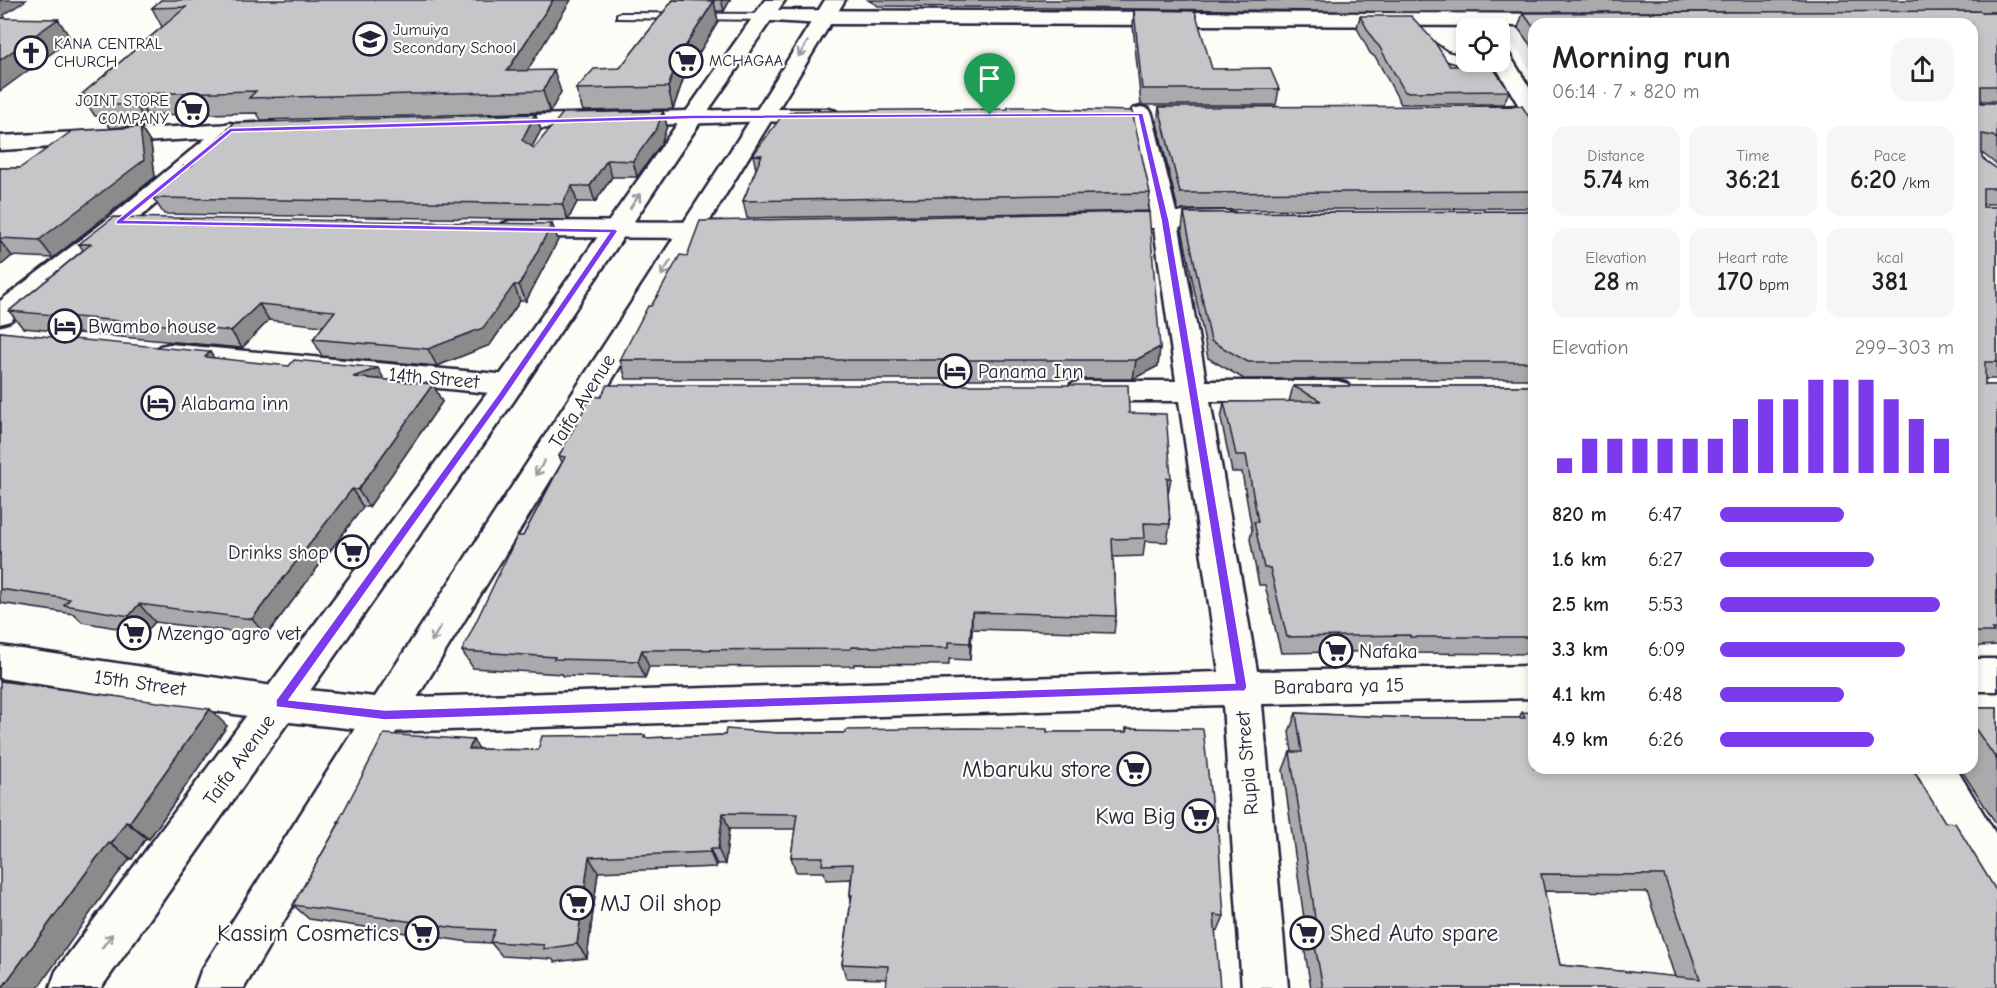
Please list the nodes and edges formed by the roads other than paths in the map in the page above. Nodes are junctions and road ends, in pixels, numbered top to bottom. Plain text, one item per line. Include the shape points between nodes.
1 (1467, 0) edge
2 (828, 9) edge
3 (1143, 9) edge
4 (767, 11) edge
5 (621, 16) dead end
6 (1478, 18) edge
7 (1408, 20) junction
8 (1528, 22) edge
9 (1456, 23) edge
10 (1510, 23) edge
11 (1456, 58) edge
12 (1510, 72) edge
13 (1528, 103) edge
14 (1528, 113) edge
15 (1141, 114) dead end
16 (1463, 114) edge
17 (764, 116) junction
18 (846, 116) edge
19 (692, 117) junction
20 (467, 124) edge
21 (290, 129) edge
22 (230, 130) junction
23 (0, 142) edge
24 (1248, 219) edge
25 (1165, 220) junction
26 (1082, 222) edge
27 (118, 223) junction
28 (154, 223) edge
29 (485, 229) edge
30 (749, 229) edge
31 (615, 231) junction
32 (690, 231) junction
33 (4, 330) edge
34 (142, 350) edge
35 (509, 385) junction
36 (589, 391) junction
37 (624, 391) edge
38 (1051, 391) edge
39 (1193, 391) junction
40 (1370, 391) edge
41 (0, 662) edge
42 (1978, 675) edge
43 (1997, 675) edge
44 (1528, 682) edge
45 (1241, 687) junction
46 (280, 704) junction
47 (385, 715) junction
48 (1937, 774) edge
49 (1997, 877) edge
50 (227, 987) edge
51 (73, 988) edge
52 (1265, 988) edge

1 - 6 street
2 - 3 street
2 - 4 street
2 -> 17 street, Taifa Avenue
3 - 7 street
4 - 5 lane
4 - 19 street, Taifa Avenue
7 - 9 street
7 - 11 lane via 1435,51
8 - 10 street
12 - 13 street
14 - 16 street
15 - 25 street, Rupia Street
17 - 18 street
17 - 19 street
17 - 32 street, Taifa Avenue
19 - 20 street
31 -> 19 street, Taifa Avenue
21 - 22 street
22 - 23 street
22 - 27 street
24 - 25 street
25 - 26 street
25 - 39 street, Rupia Street
27 - 28 street
27 - 33 street
29 - 31 street
30 - 32 street
31 - 32 street
31 - 35 street, Taifa Avenue
32 -> 36 street, Taifa Avenue
34 - 35 street, 14th Street
35 - 46 street, Taifa Avenue
36 - 37 street
36 -> 47 street, Taifa Avenue
38 - 39 street
39 - 40 street
39 - 45 street, Rupia Street
41 - 46 street, 15th Street
42 - 43 street
44 - 45 street, Barabara ya 15
45 - 47 street, Barabara ya 15
45 - 52 street, Rupia Street
46 - 47 street, Barabara ya 15
51 -> 46 street, Taifa Avenue
47 - 50 street, Taifa Avenue
48 - 49 street

